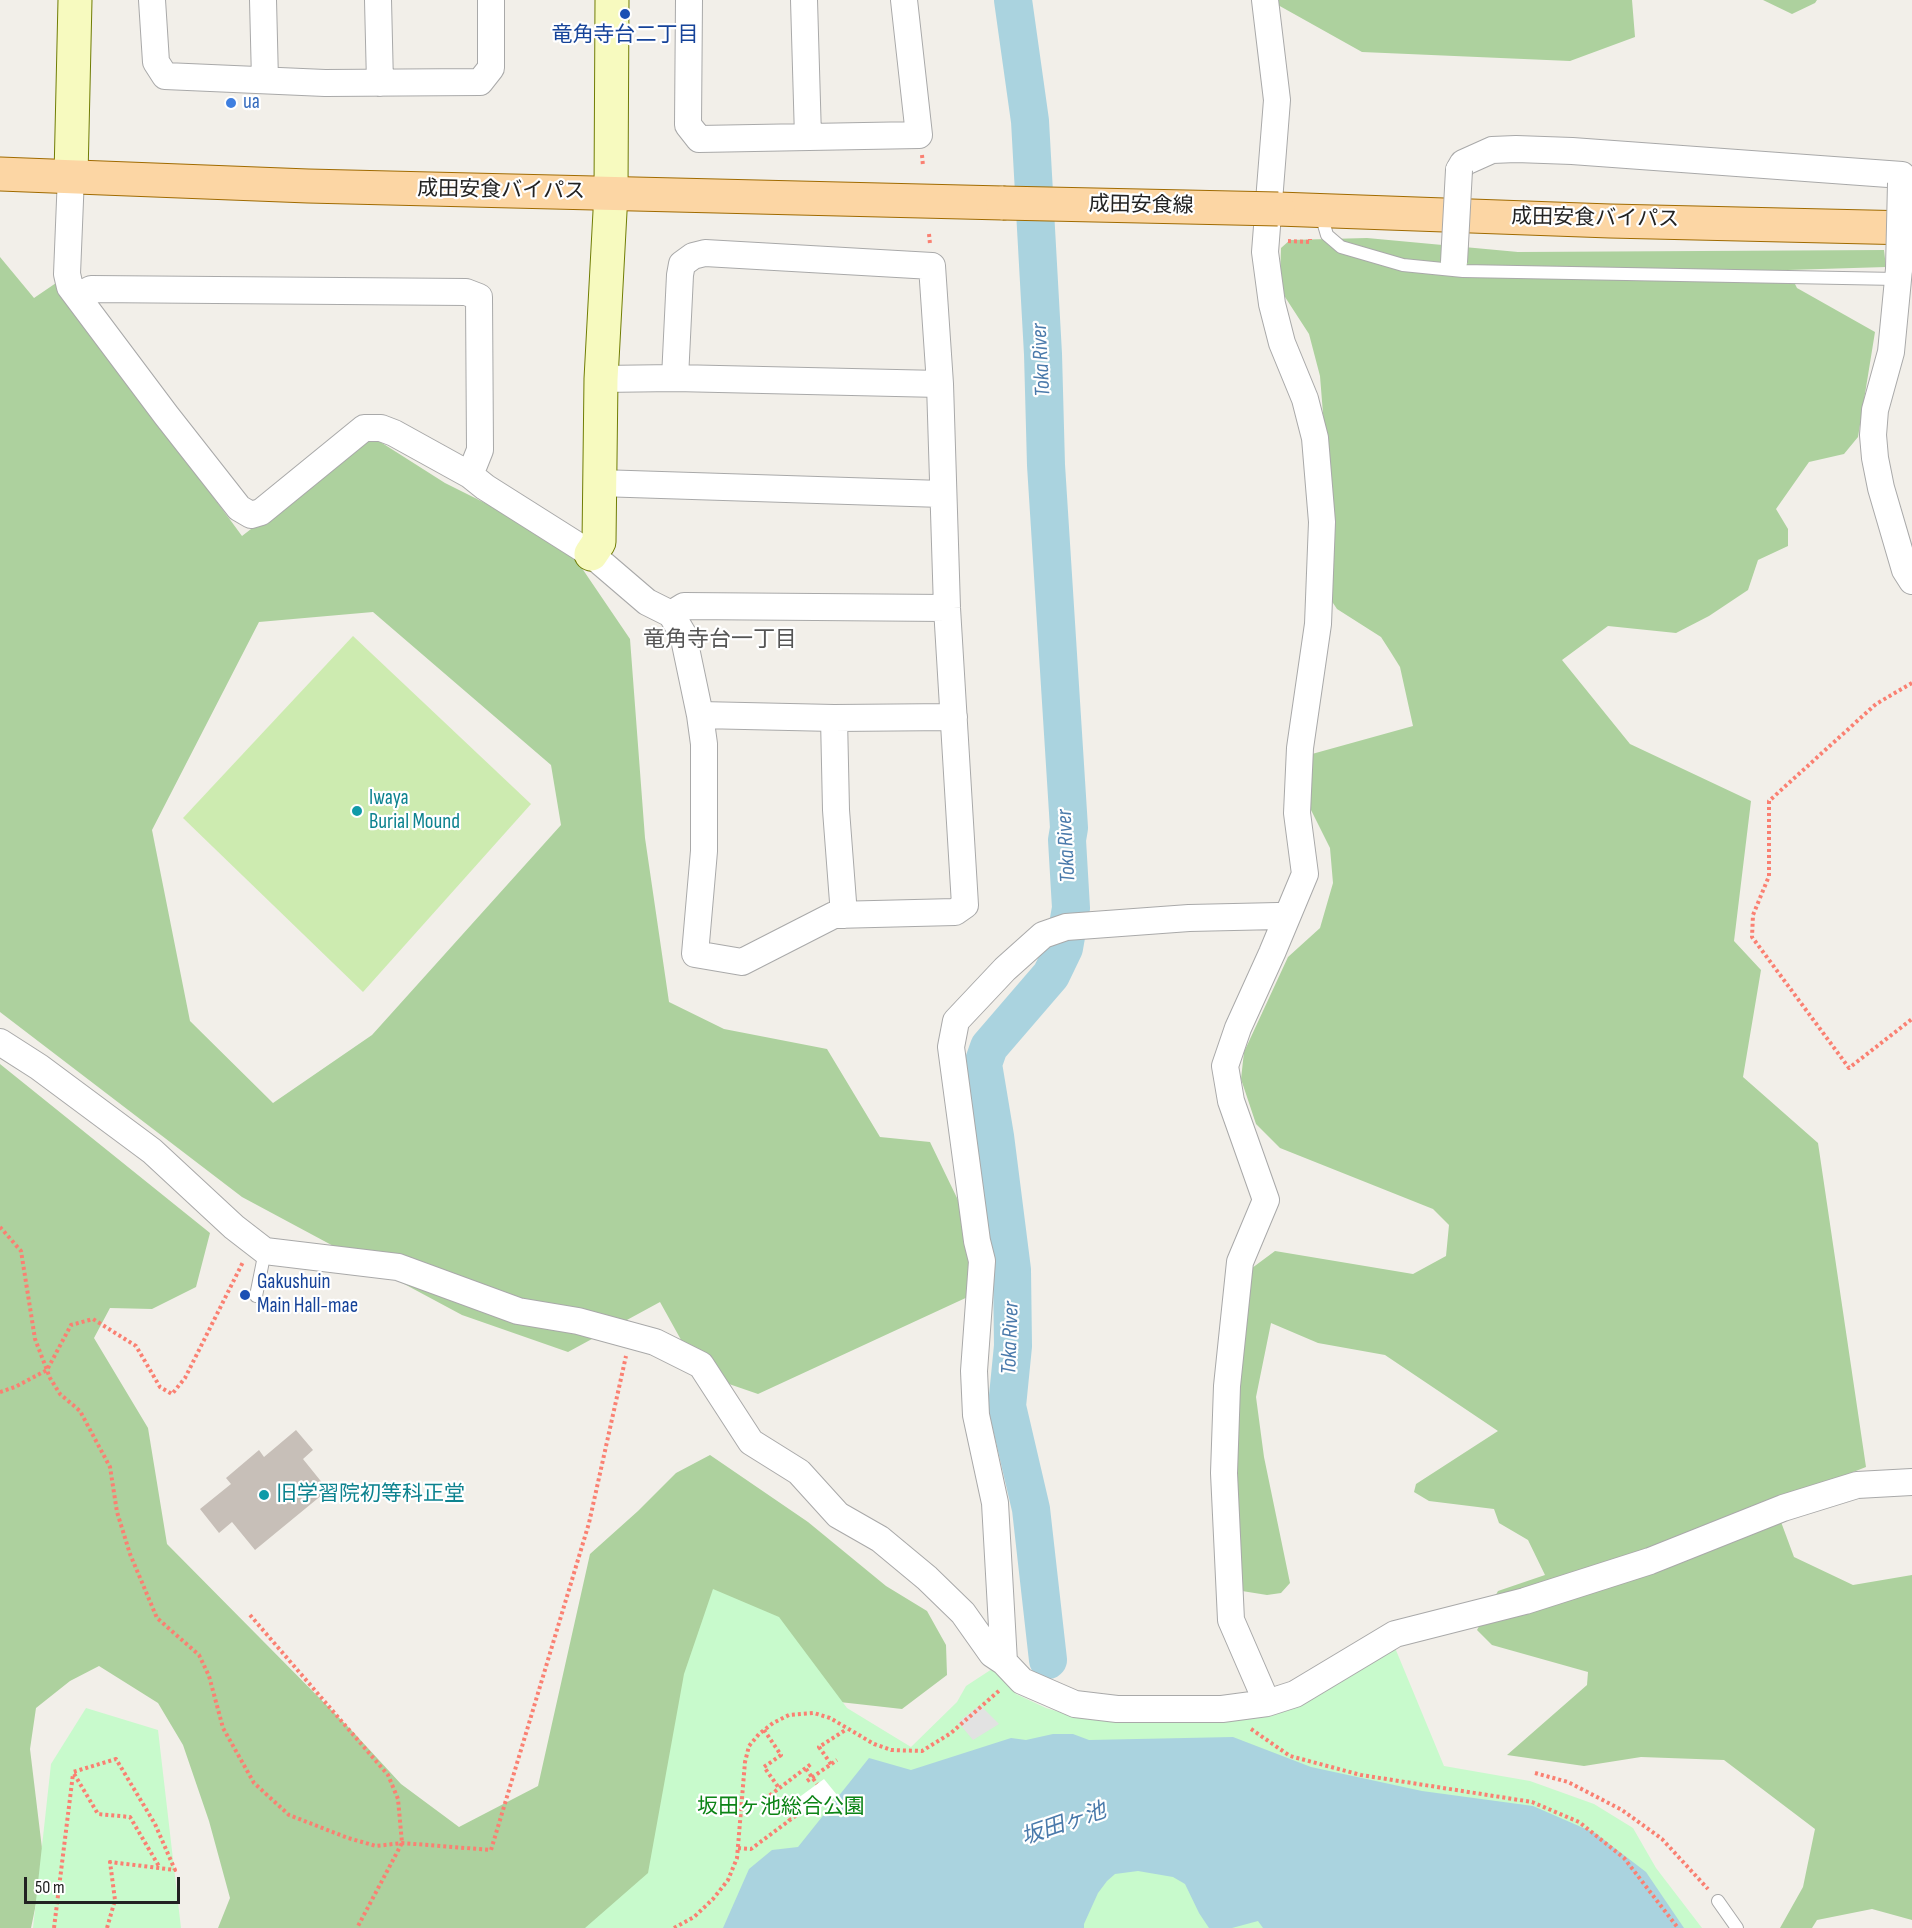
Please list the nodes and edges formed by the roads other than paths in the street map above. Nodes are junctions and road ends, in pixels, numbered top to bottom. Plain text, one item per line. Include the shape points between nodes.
1 (75, 0) edge
2 (152, 0) edge
3 (262, 0) edge
4 (378, 0) edge
5 (491, 0) edge
6 (612, 0) edge
7 (689, 0) edge
8 (804, 0) edge
9 (904, 0) edge
10 (1265, 0) edge
11 (264, 80) junction
12 (380, 82) junction
13 (808, 137) junction
14 (0, 174) edge
15 (1905, 174) edge
16 (71, 176) junction
17 (611, 193) junction
18 (1003, 203) joint
19 (1278, 209) joint
20 (1320, 210) junction
21 (1912, 228) edge
22 (1459, 266) junction
23 (1898, 274) junction
24 (78, 296) junction
25 (675, 378) junction
26 (601, 379) junction
27 (940, 384) junction
28 (470, 475) junction
29 (599, 483) junction
30 (942, 494) junction
31 (591, 554) junction
32 (1912, 581) edge
33 (947, 609) junction
34 (671, 614) junction
35 (700, 715) junction
36 (954, 717) junction
37 (834, 718) junction
38 (844, 915) junction
39 (1286, 918) junction
40 (0, 1042) edge
41 (259, 1247) junction
42 (256, 1296) dead end
43 (1912, 1482) edge
44 (1010, 1669) junction
45 (1267, 1703) junction
46 (1718, 1901) road end
47 (1737, 1928) edge

1 - 16 street
2 - 11 street via 156,62 165,76
3 - 11 street
4 - 12 street
5 - 12 street via 491,68 480,82
6 - 17 street
7 - 13 street via 688,125 699,139
8 - 13 street
9 - 13 street via 919,135
10 - 39 street via 1277,100 1265,252 1282,343 1305,399 1315,438 1322,522 1318,624 1297,813 1305,874
11 - 12 street
14 - 16 main road, 成田安食バイパス
15 - 22 street, bridge via 1492,150 1463,163 1459,170
15 - 23 street, bridge
16 - 17 main road, 成田安食バイパス
16 - 24 street via 67,274 70,287
17 - 18 main road, 成田安食バイパス
17 - 26 street
18 - 19 main road, 成田安食線, bridge
19 - 20 main road, 成田安食バイパス
20 - 21 main road, 成田安食バイパス
20 - 22 lane via 1327,235 1341,247 1403,266
22 - 23 lane
23 - 32 street via 1891,352 1875,410 1873,435 1881,488 1905,570
24 - 28 street via 231,499 250,515 261,512 364,428 394,433
24 - 28 street via 91,289 466,292 479,297 480,450
25 - 26 street
25 - 27 street
25 - 27 street via 682,264 705,253 932,266
26 - 29 street
27 - 30 street
28 - 31 street
29 - 30 street
29 - 31 street via 599,542
30 - 33 street
31 - 34 street via 647,602
33 - 34 street via 684,606
33 - 36 street
34 - 35 street via 683,634
35 - 37 street
35 - 38 street via 704,744 704,851 695,954 742,962 834,915
36 - 37 street
36 - 38 street via 965,905 955,912
37 - 38 street
39 - 44 street via 1189,918 1066,927 1043,935 956,1021 951,1047 982,1261 974,1371 976,1415 995,1503
39 - 45 street via 1225,1066 1231,1101 1266,1200 1240,1262 1227,1386 1224,1473 1231,1620
40 - 41 street via 152,1151
41 - 42 lane
41 - 44 street via 398,1267 518,1311 578,1321 655,1342 701,1365 751,1442 799,1472 838,1515 880,1539 927,1578 963,1613 992,1654
43 - 45 street via 1857,1485 1525,1602 1395,1634 1295,1694
44 - 45 street via 1022,1682 1075,1704 1117,1709 1222,1709
46 - 47 lane

